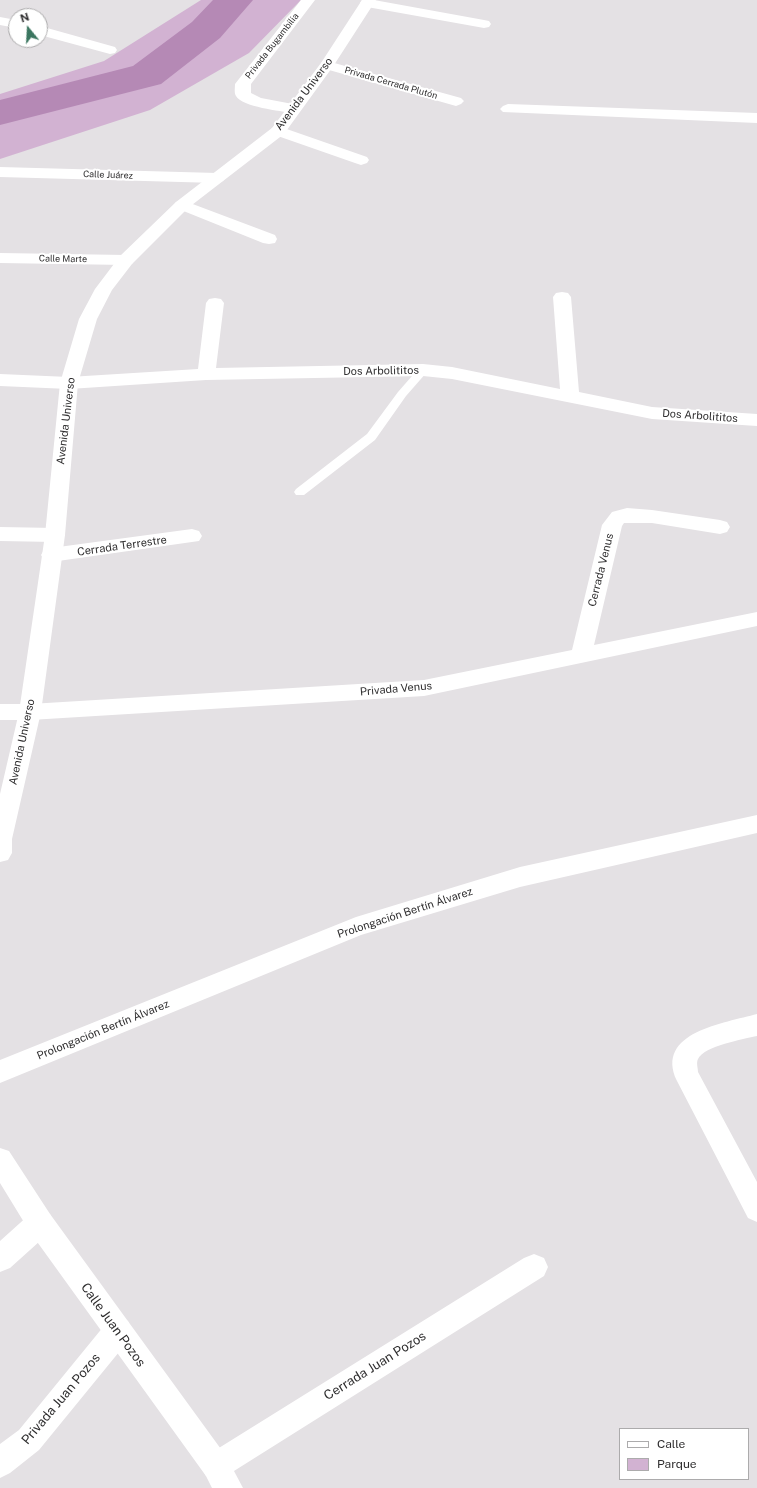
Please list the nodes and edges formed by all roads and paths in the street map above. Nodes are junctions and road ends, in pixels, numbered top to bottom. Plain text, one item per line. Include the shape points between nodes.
1 (308, 0) edge
2 (368, 1) edge
3 (484, 24) dead end
4 (48, 32) edge
5 (110, 50) dead end
6 (327, 65) junction
7 (456, 101) dead end
8 (293, 108) junction
9 (508, 109) dead end
10 (757, 118) edge
11 (278, 131) junction
12 (361, 160) dead end
13 (0, 172) edge
14 (217, 178) junction
15 (182, 205) junction
16 (268, 239) dead end
17 (0, 258) edge
18 (126, 260) junction
19 (562, 297) dead end
20 (215, 303) dead end
21 (423, 370) junction
22 (206, 374) junction
23 (0, 380) edge
24 (69, 383) junction
25 (570, 396) junction
26 (757, 420) edge
27 (300, 492) dead end
28 (720, 527) dead end
29 (0, 534) edge
30 (55, 535) junction
31 (192, 536) dead end
32 (51, 555) junction
33 (757, 619) edge
34 (581, 655) junction
35 (0, 712) edge
36 (30, 712) junction
37 (757, 824) edge
38 (0, 844) edge
39 (757, 1025) edge
40 (0, 1072) edge
41 (0, 1160) edge
42 (757, 1209) edge
43 (40, 1223) junction
44 (0, 1259) edge
45 (534, 1267) dead end
46 (118, 1331) junction
47 (0, 1463) edge
48 (222, 1477) edge

1 - 8 street, Privada Bugambilia via 243,84 243,95 257,102
2 - 3 street
2 - 6 street, Avenida Universo
4 - 5 street
6 - 7 street, Privada Cerrada Plutón
6 - 8 street, Avenida Universo
8 - 11 street, Avenida Universo
9 - 10 street
11 - 12 street
11 - 14 street, Avenida Universo
13 - 14 street, Calle Juárez
14 - 15 street, Avenida Universo
15 - 16 street
15 - 18 street, Avenida Universo
17 - 18 street, Calle Marte
18 - 24 street, Avenida Universo via 104,289 88,319
19 - 25 street
20 - 22 street
21 - 22 street, Dos Arbolititos
21 - 25 street, Dos Arbolititos via 452,373
21 - 27 lane via 371,437
22 - 24 street, Dos Arbolititos
23 - 24 street, Dos Arbolititos
24 - 30 street, Avenida Universo
25 - 26 street, Dos Arbolititos via 652,413
28 - 34 street, Cerrada Venus via 637,515 621,516 615,520
29 - 30 street
30 - 32 street, Avenida Universo
31 - 32 street, Cerrada Terrestre
32 - 36 street, Avenida Universo
33 - 34 street, Privada Venus
34 - 36 street, Privada Venus via 424,688
35 - 36 street, Privada Venus
36 - 38 street, Avenida Universo
37 - 40 street, Prolongación Bertín Álvarez via 520,877 356,927
39 - 42 street via 700,1042 686,1055 684,1064 686,1073
41 - 43 street, Calle Juan Pozos
43 - 44 street
43 - 46 street, Calle Juan Pozos
45 - 48 street, Cerrada Juan Pozos
46 - 47 street, Privada Juan Pozos via 29,1440
46 - 48 street, Calle Juan Pozos

